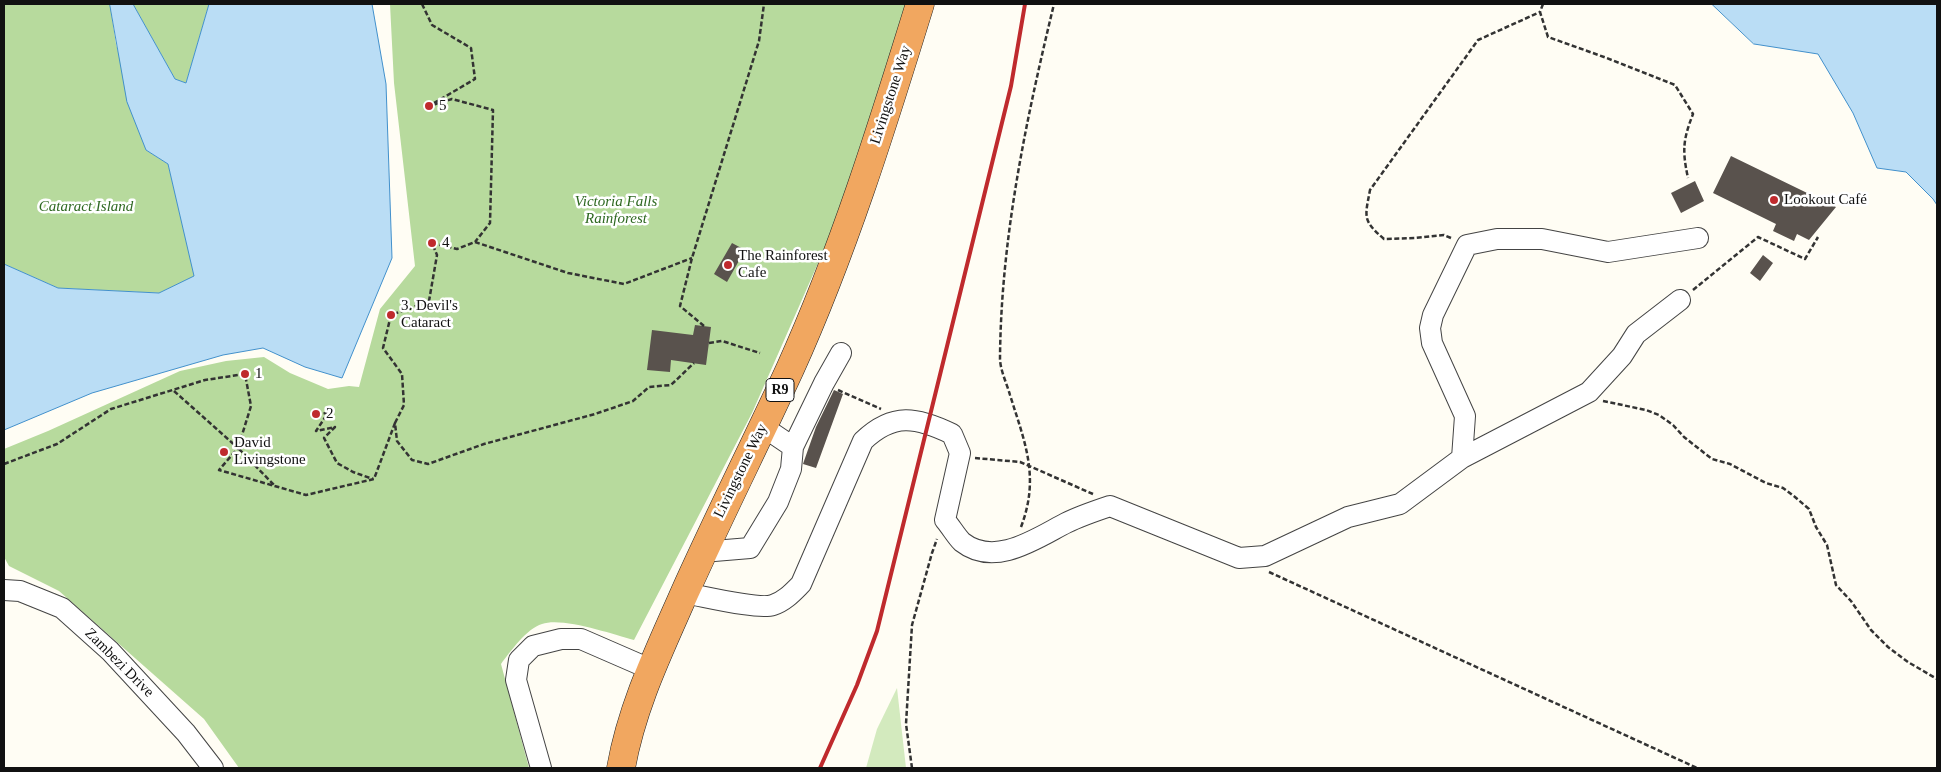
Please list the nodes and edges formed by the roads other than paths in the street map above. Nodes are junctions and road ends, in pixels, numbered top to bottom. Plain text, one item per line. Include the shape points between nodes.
1 (920, 4) edge
2 (1698, 238) dead end
3 (1680, 300) road end
4 (841, 353) dead end
5 (762, 426) junction
6 (793, 447) junction
7 (1462, 458) junction
8 (702, 552) junction
9 (4, 590) edge
10 (684, 594) junction
11 (650, 668) junction
12 (213, 768) edge
13 (541, 768) edge
14 (621, 768) edge

1 - 5 highway, Livingstone Way / R9 via 838,252
2 - 7 street via 1608,252 1542,238 1497,239 1467,245 1433,315 1430,328 1432,342 1465,416
3 - 7 street via 1636,334 1622,356 1590,392
4 - 6 street
5 - 6 street
5 - 8 highway, Livingstone Way / R9
6 - 8 street via 791,469 778,502 750,548
7 - 10 street via 1400,504 1348,517 1265,556 1239,558 1110,506 1068,522 1020,548 980,551 962,542 945,520 960,453 952,434 929,423 891,422 862,441 801,584 788,597 772,605 740,604
8 - 10 highway, Livingstone Way / R9
9 - 12 street, Zambezi Drive via 20,591 62,608 110,651 186,733
10 - 11 highway, Livingstone Way / R9
11 - 13 street via 581,639 561,638 533,646 519,660 516,680
11 - 14 highway, Livingstone Way / R9 via 626,739

